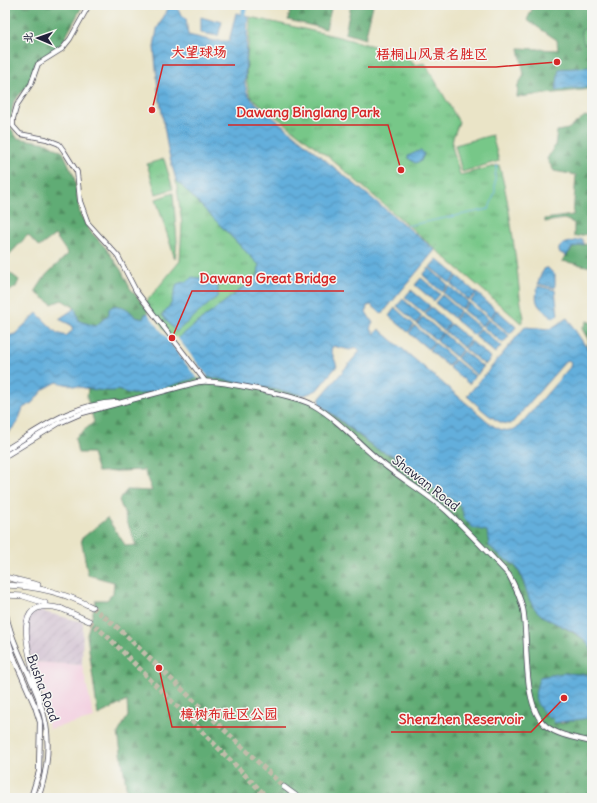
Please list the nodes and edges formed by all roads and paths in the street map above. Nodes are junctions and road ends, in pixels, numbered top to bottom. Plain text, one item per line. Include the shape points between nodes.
1 (89, 5) edge
2 (205, 381) junction
3 (96, 407) junction
4 (5, 450) edge
5 (5, 456) edge
6 (5, 577) edge
7 (5, 585) edge
8 (5, 595) edge
9 (78, 600) junction
10 (28, 607) dead end
11 (92, 607) tunnel mouth
12 (62, 609) junction
13 (5, 610) edge
14 (89, 621) tunnel mouth
15 (16, 626) dead end
16 (5, 630) edge
17 (5, 644) edge
18 (14, 658) junction
19 (40, 706) junction
20 (592, 742) edge
21 (284, 787) tunnel mouth
22 (35, 788) junction
23 (41, 790) junction
24 (31, 798) edge
25 (38, 798) edge
26 (299, 798) edge

1 - 2 main road via 62,49 38,64 31,84 17,105 13,126 20,134 59,144 77,172 80,201 88,223 118,256 136,291
2 - 3 main road, Shawan Road via 126,402
2 - 20 main road, Shawan Road via 290,397 312,404 386,467 450,514 509,575 516,588 523,610 530,696 537,716 546,726 558,732
3 - 4 main road, Shawan Road via 80,408 59,417
3 - 5 main road, Shawan Road via 59,423
6 - 9 highway via 51,589
7 - 9 highway via 34,587
8 - 12 highway via 23,596
9 - 11 highway
10 - 12 highway via 40,605
12 - 14 highway
13 - 19 main road, Busha Road via 11,635
15 - 19 highway via 16,636 38,690
16 - 18 main road, Busha Road
17 - 18 highway
18 - 22 main road, Busha Road via 40,722 40,756
19 - 23 main road, Busha Road via 46,724 47,740
21 - 26 highway
22 - 23 main road
22 - 24 main road, Busha Road
23 - 25 main road, Busha Road

